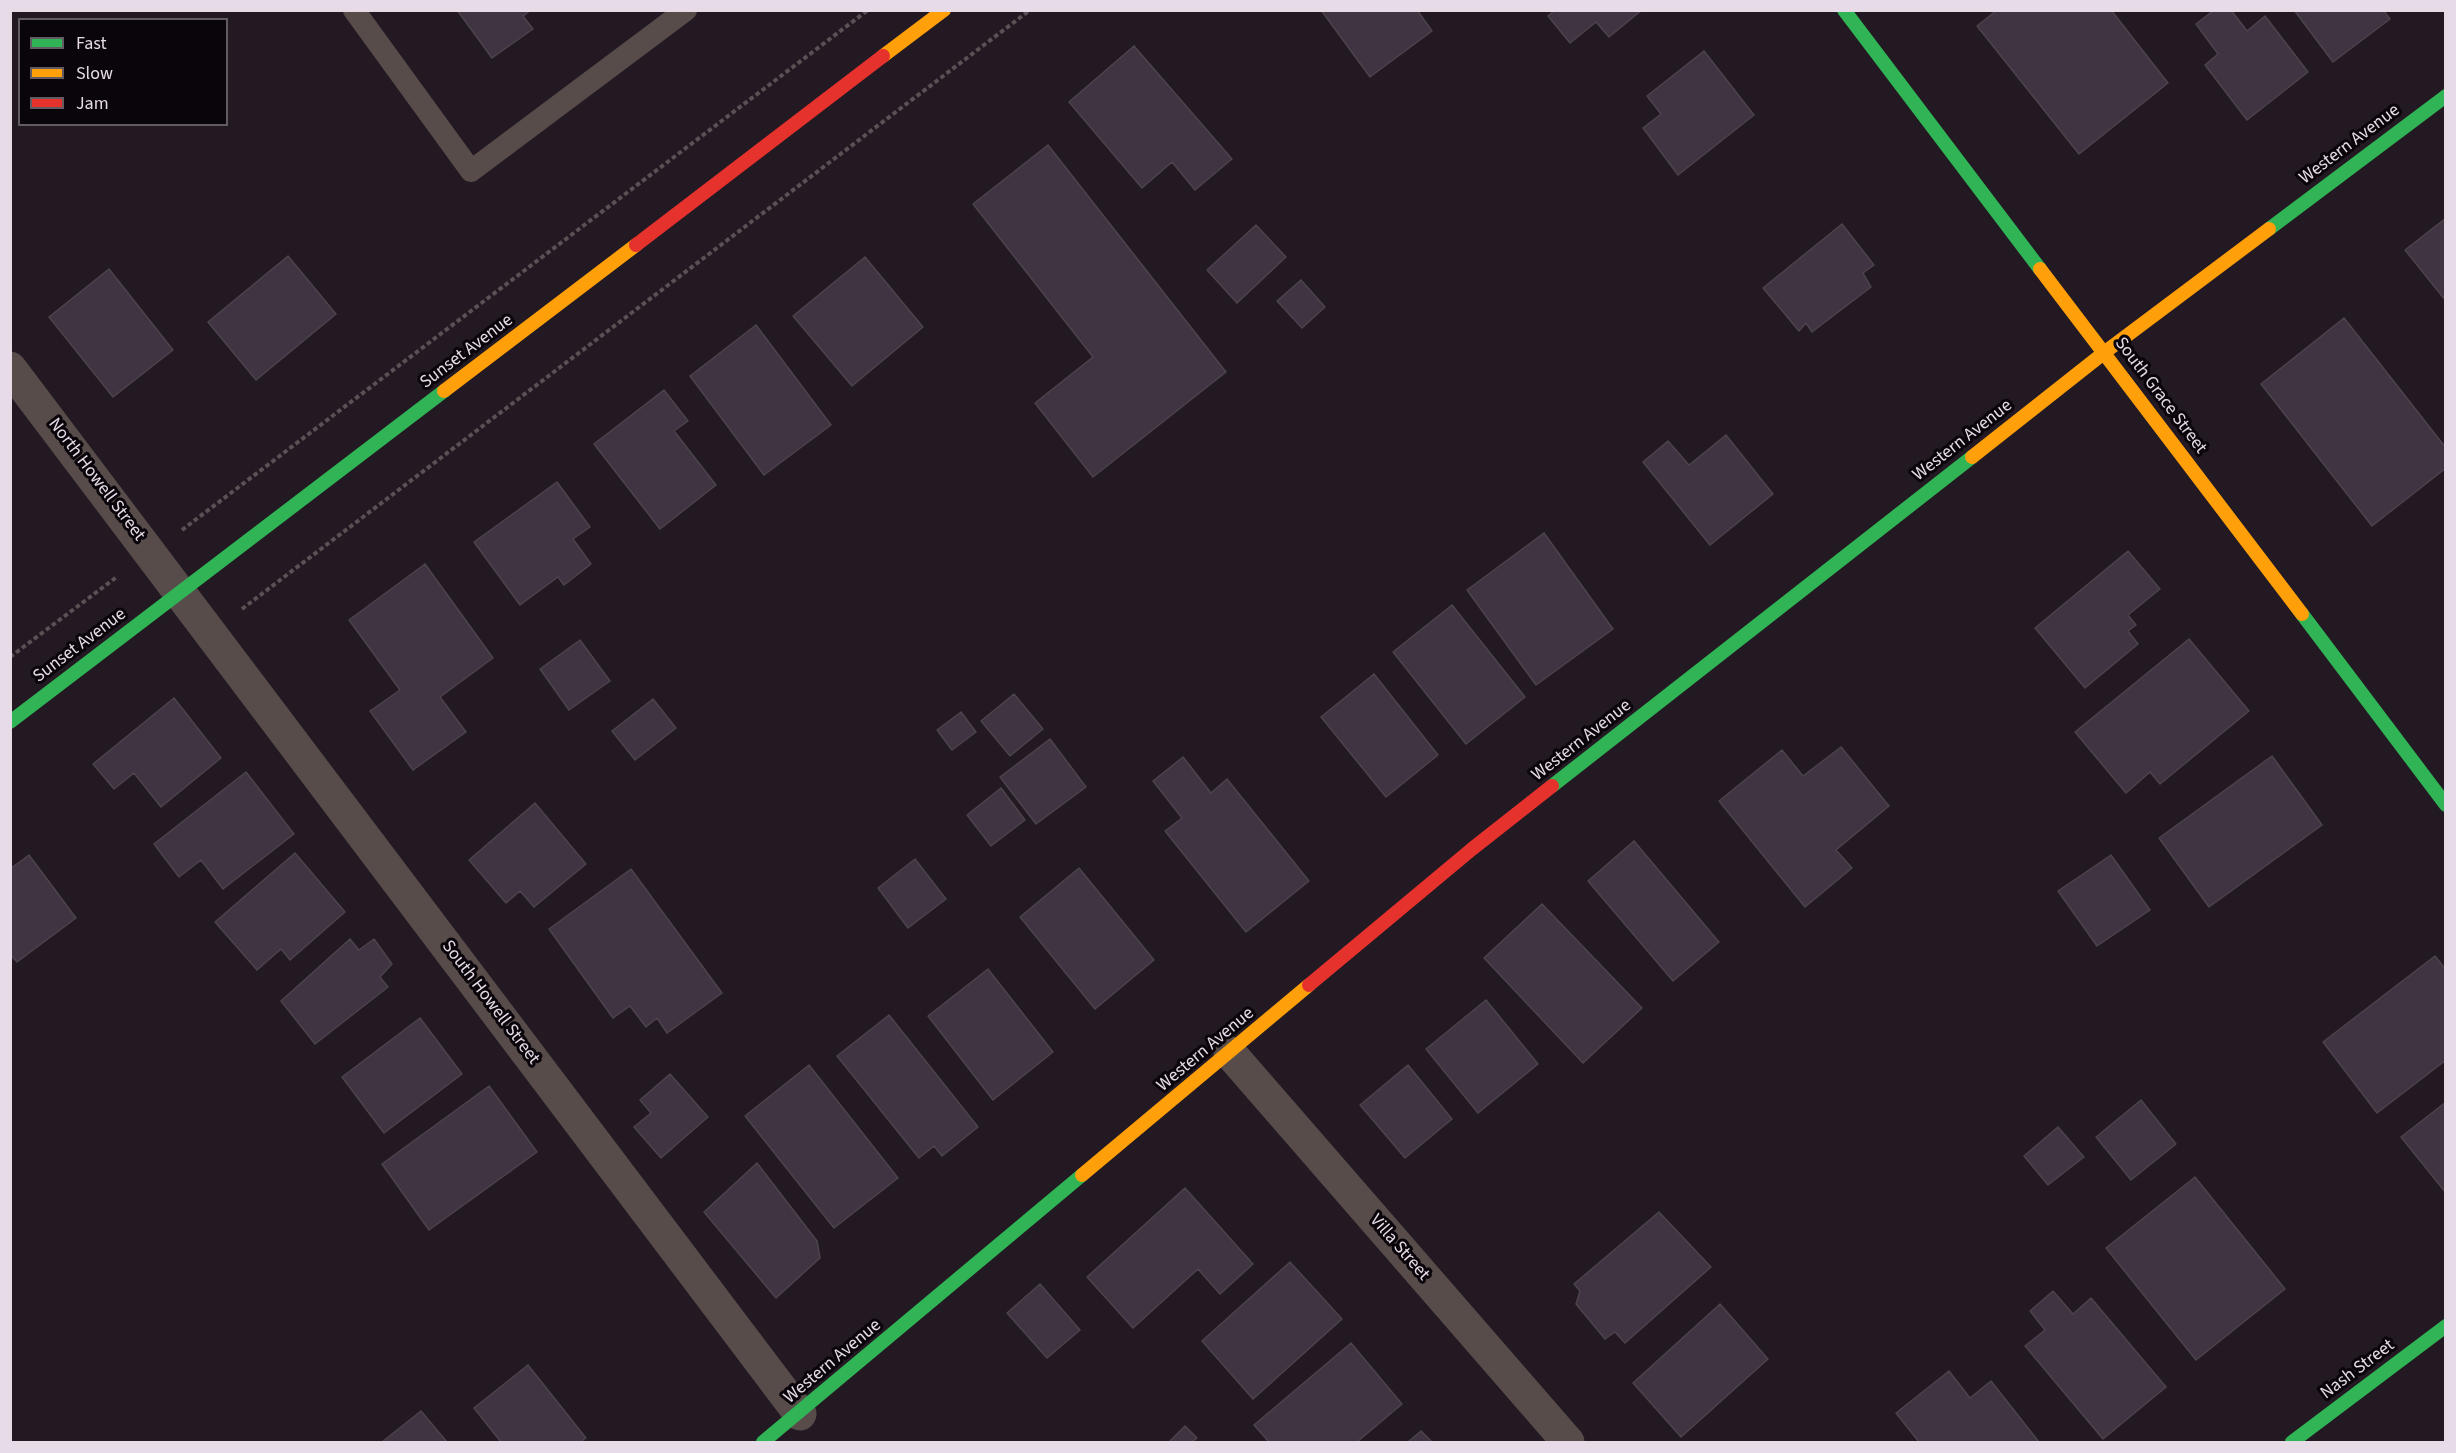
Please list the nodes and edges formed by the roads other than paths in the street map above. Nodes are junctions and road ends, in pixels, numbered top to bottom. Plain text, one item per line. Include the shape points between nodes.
1 (354, 10) edge
2 (686, 10) edge
3 (944, 10) edge
4 (1844, 10) edge
5 (2445, 96) edge
6 (2105, 352) junction
7 (10, 368) edge
8 (180, 593) junction
9 (10, 722) edge
10 (2445, 805) edge
11 (1230, 1053) junction
12 (2445, 1326) edge
13 (800, 1414) junction
14 (763, 1443) edge
15 (1568, 1443) edge
16 (2292, 1443) edge

1 - 2 lane via 471,171
3 - 8 street, Sunset Avenue
4 - 6 street, South Grace Street
5 - 6 street, Western Avenue
6 - 10 street, South Grace Street
6 - 11 street, Western Avenue via 1472,849
7 - 8 street, North Howell Street
8 - 9 street, Sunset Avenue
8 - 13 street, South Howell Street
11 - 13 street, Western Avenue
11 - 15 street, Villa Street
12 - 16 street, Nash Street
13 - 14 street, Western Avenue

